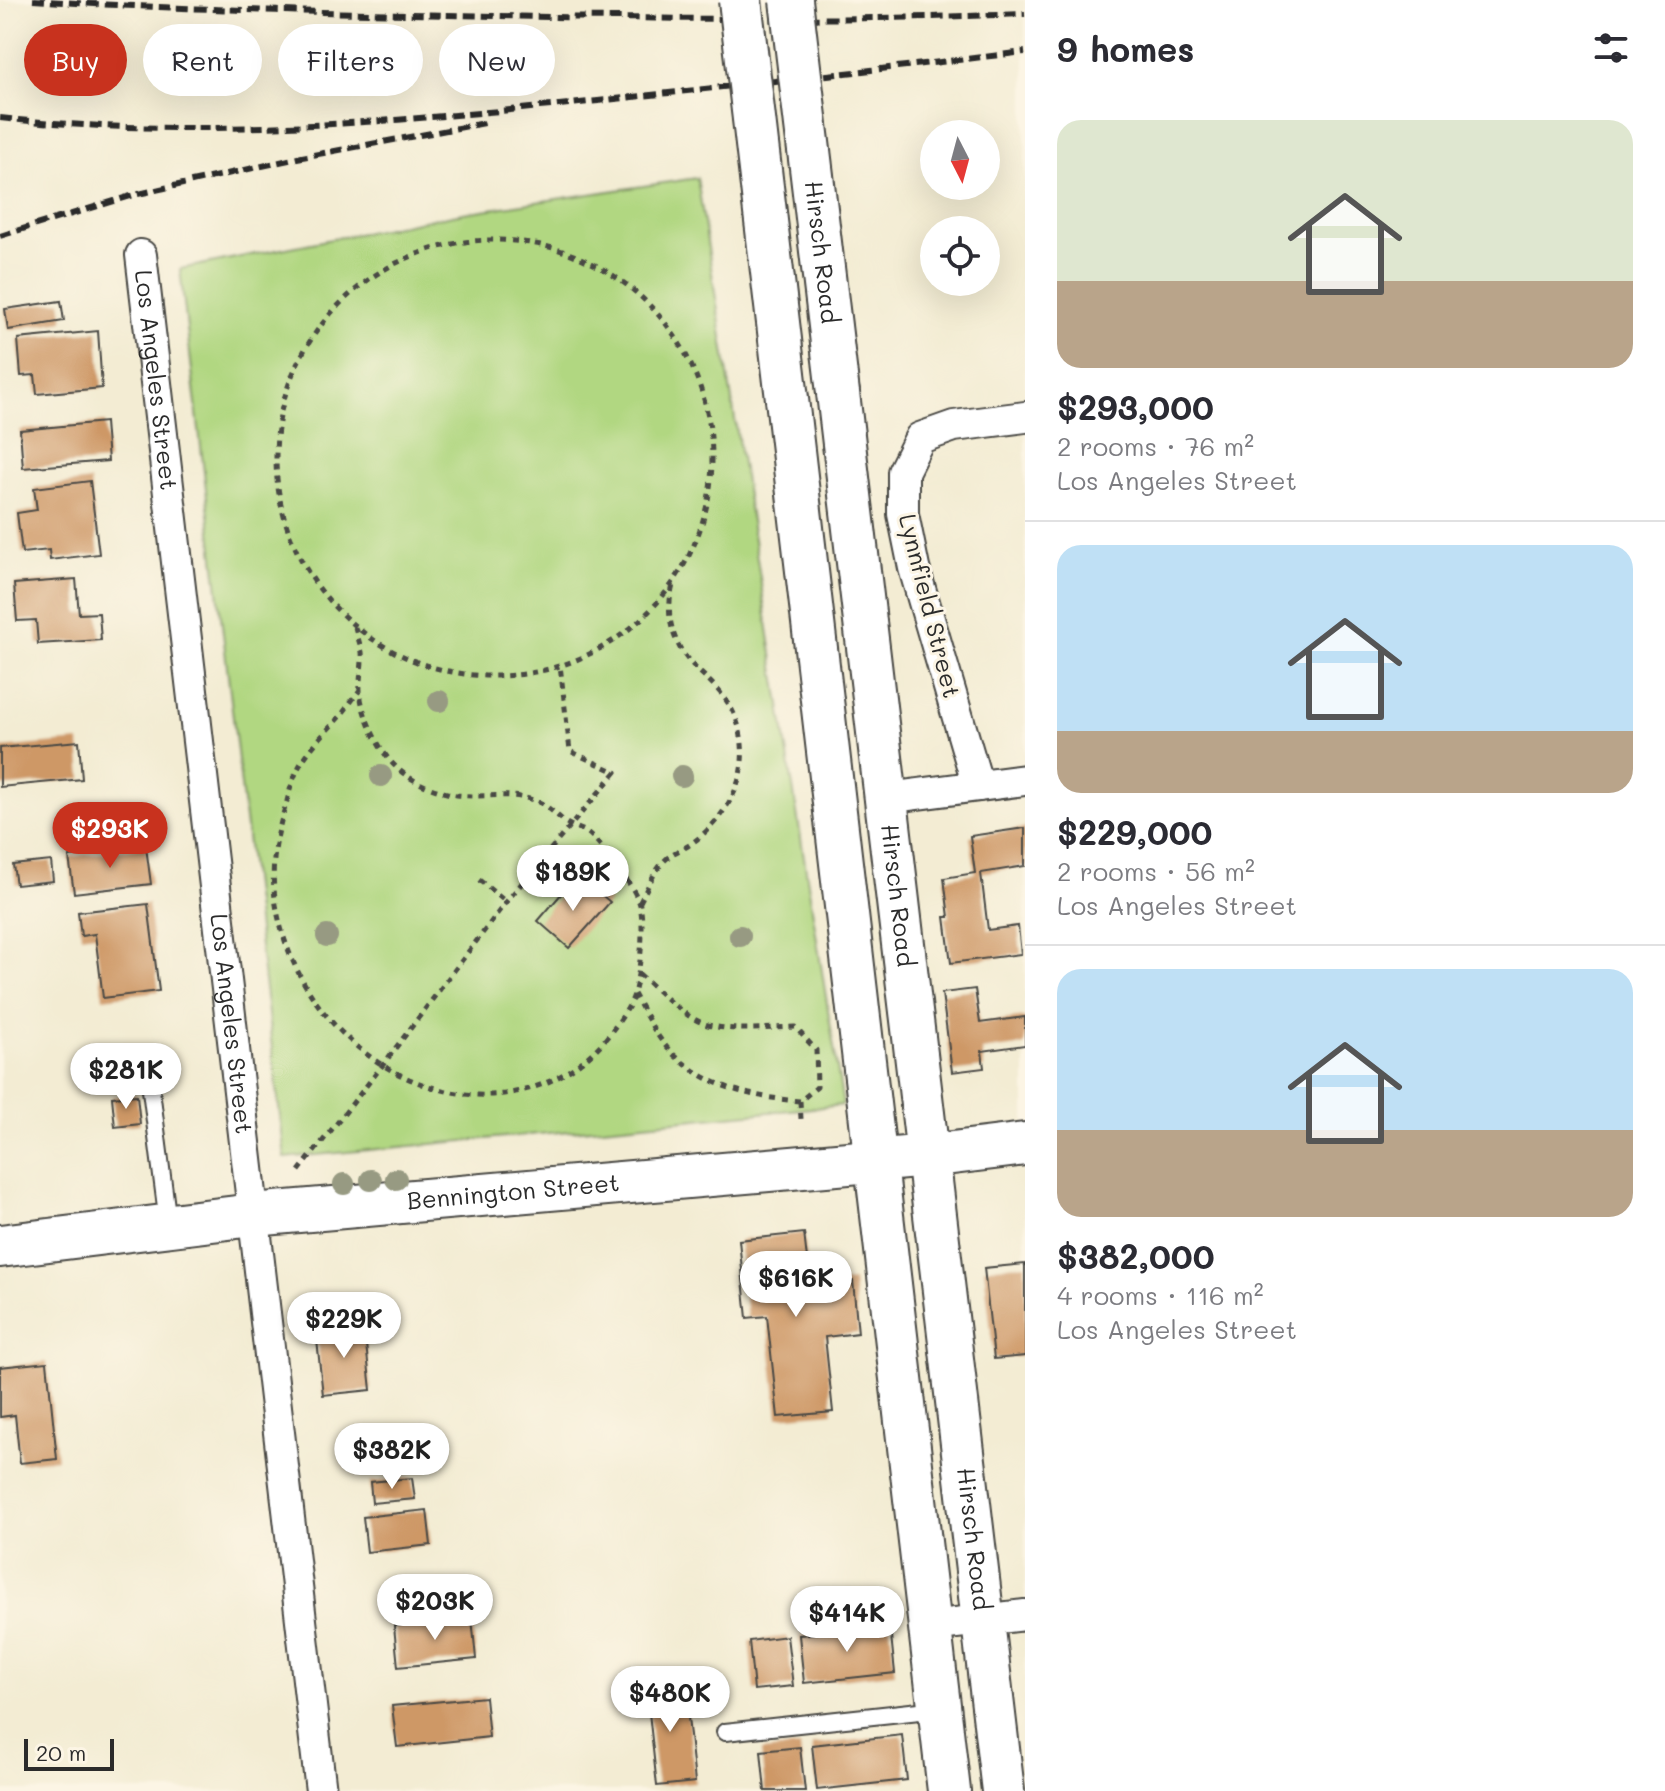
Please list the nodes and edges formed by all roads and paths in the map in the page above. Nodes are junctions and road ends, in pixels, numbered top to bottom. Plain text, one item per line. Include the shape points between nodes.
1 (740, 0) edge
2 (791, 0) edge
3 (141, 255) dead end
4 (1025, 417) edge
5 (673, 583) junction
6 (355, 626) junction
7 (560, 665) junction
8 (360, 690) junction
9 (1025, 780) edge
10 (978, 786) junction
11 (887, 798) junction
12 (572, 827) junction
13 (479, 880) dead end
14 (506, 902) junction
15 (640, 902) junction
16 (638, 973) junction
17 (634, 994) junction
18 (382, 1066) junction
19 (151, 1090) dead end
20 (800, 1101) junction
21 (801, 1119) dead end
22 (1025, 1144) edge
23 (928, 1156) junction
24 (876, 1161) junction
25 (299, 1171) dead end
26 (253, 1215) junction
27 (168, 1226) junction
28 (0, 1246) edge
29 (1025, 1615) edge
30 (983, 1620) junction
31 (930, 1626) junction
32 (940, 1709) junction
33 (725, 1732) dead end
34 (321, 1791) edge
35 (949, 1791) edge
36 (1003, 1791) edge

1 - 24 main road, Hirsch Road, bridge
2 - 11 main road, Hirsch Road, bridge
3 - 26 street, Los Angeles Street
4 - 10 street, Lynnfield Street via 954,426 920,438 903,472 903,514 914,568
5 - 6 path via 702,526 713,461 704,397 677,338 633,290 577,256 514,241 470,242 417,254 360,286 315,332 285,391 275,455 283,519 311,578
5 - 7 path via 628,630 600,649
5 - 15 path via 670,616 678,643 732,711 743,745 741,769 723,813 670,855
6 - 7 path via 391,650 442,670 507,676
6 - 8 path via 362,654
7 - 12 path via 570,751 616,772
8 - 12 path via 378,743 408,777 456,795 537,800
8 - 18 path via 300,766 280,823 274,888 284,940 302,983 342,1033
9 - 10 street
10 - 11 street
11 - 23 main road, Hirsch Road
12 - 14 path
12 - 15 path via 585,831 606,851
13 - 14 path
14 - 18 path
15 - 16 path
16 - 17 path
16 - 20 path via 674,1006 705,1024 795,1027 816,1050 817,1087
17 - 18 path via 591,1055 536,1088 496,1095 449,1092
17 - 20 path via 671,1052 709,1081 760,1097
18 - 25 path
19 - 27 lane
20 - 21 path
22 - 23 main road, Bennington Street
23 - 24 main road, Bennington Street
23 - 30 main road, Hirsch Road
24 - 26 main road, Bennington Street
24 - 31 main road, Hirsch Road
26 - 27 main road, Bennington Street
26 - 34 street, Los Angeles Street
27 - 28 main road, Bennington Street
29 - 30 street
30 - 31 street
30 - 36 main road, Hirsch Road
31 - 32 main road, Hirsch Road
32 - 33 lane
32 - 35 main road, Hirsch Road

